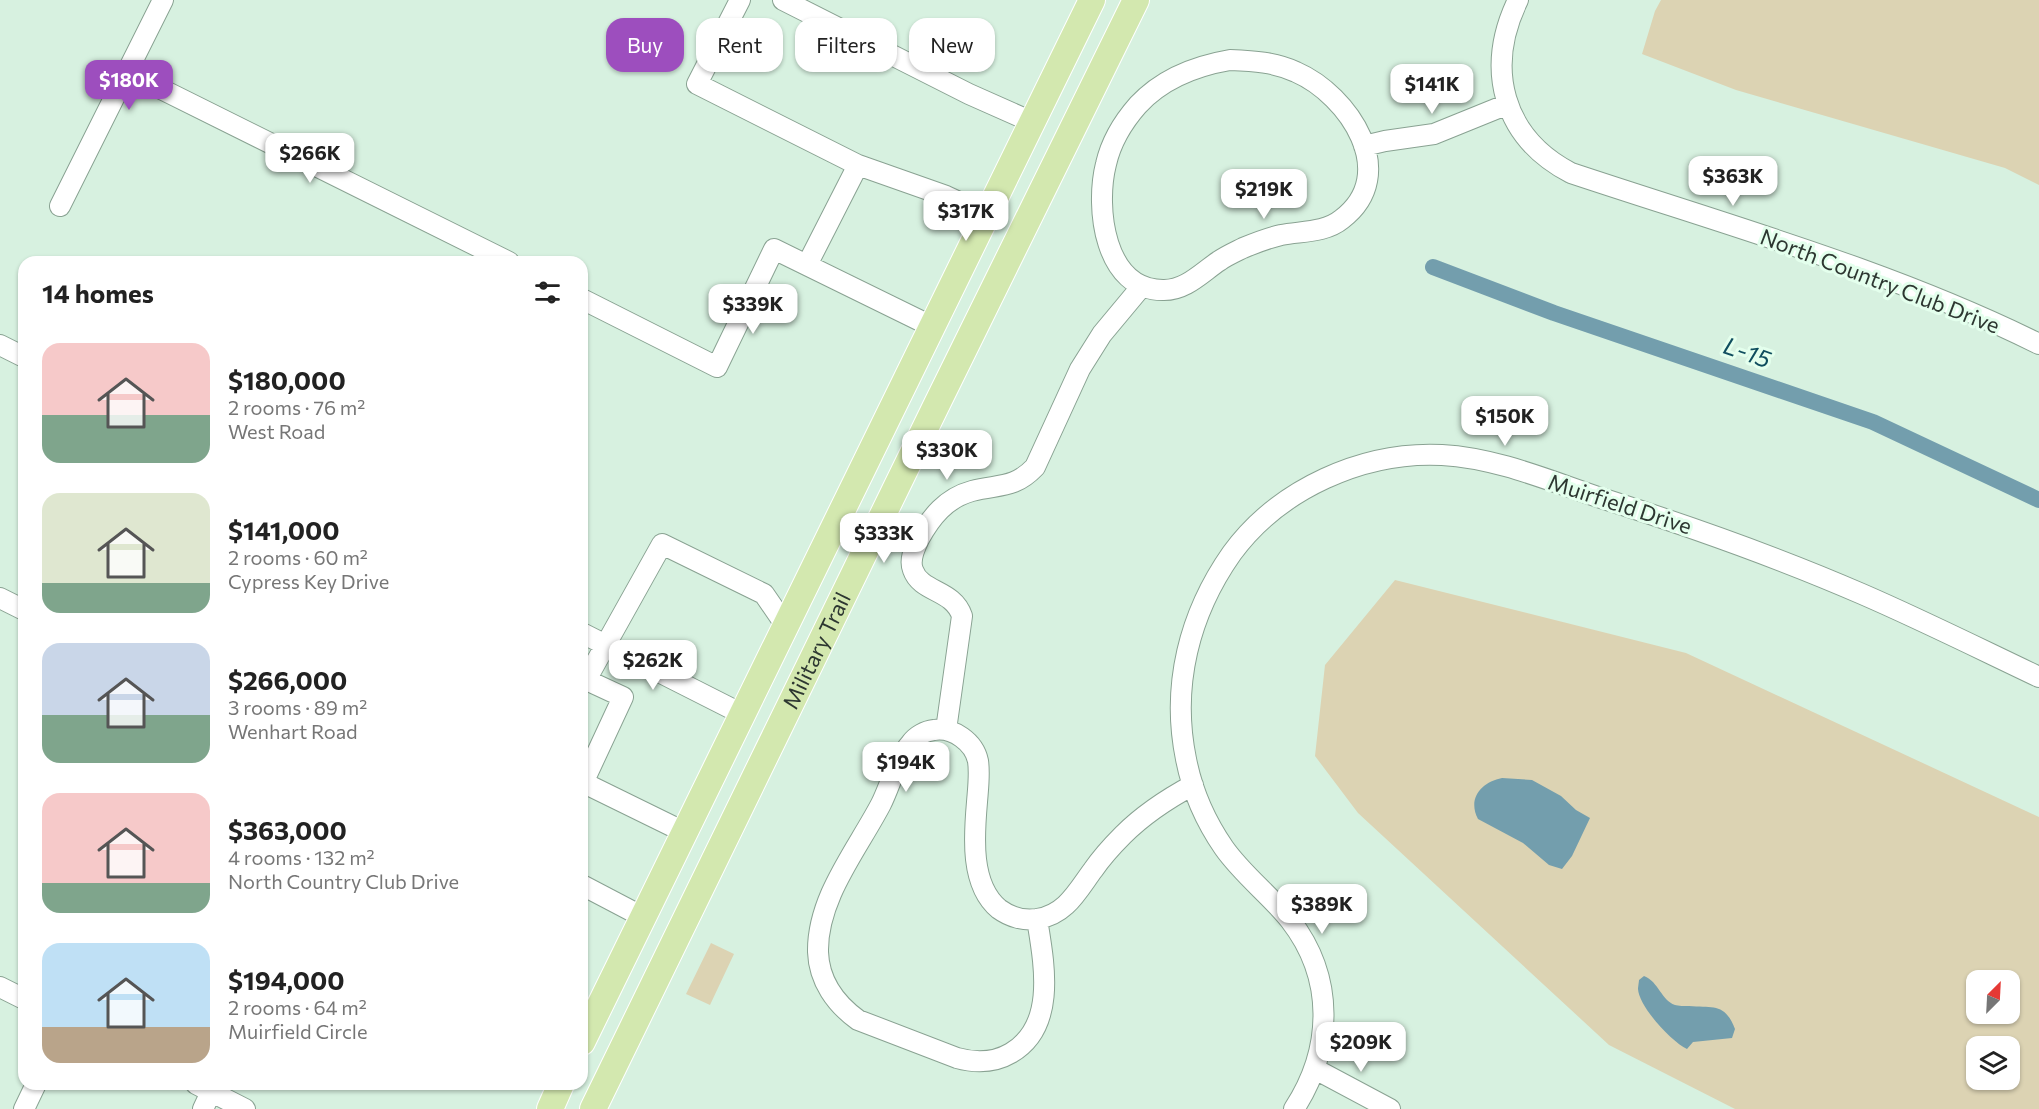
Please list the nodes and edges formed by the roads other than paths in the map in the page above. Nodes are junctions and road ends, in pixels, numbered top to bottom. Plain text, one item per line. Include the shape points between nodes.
1 (164, 0) edge
2 (740, 0) edge
3 (783, 0) edge
4 (1092, 0) edge
5 (1136, 0) edge
6 (1518, 0) edge
7 (127, 72) junction
8 (1508, 104) junction
9 (1027, 131) junction
10 (1364, 146) junction
11 (858, 165) junction
12 (60, 206) dead end
13 (987, 215) junction
14 (497, 256) edge
15 (807, 265) junction
16 (1142, 286) junction
17 (588, 302) edge
18 (933, 327) junction
19 (973, 331) junction
20 (2039, 344) edge
21 (0, 345) edge
22 (18, 354) edge
23 (865, 552) junction
24 (0, 598) edge
25 (18, 607) edge
26 (786, 626) junction
27 (588, 636) edge
28 (606, 645) junction
29 (588, 673) edge
30 (2039, 677) edge
31 (588, 681) edge
32 (742, 714) junction
33 (946, 730) junction
34 (588, 770) edge
35 (588, 785) edge
36 (1193, 785) junction
37 (684, 832) junction
38 (588, 888) edge
39 (642, 917) junction
40 (1037, 919) junction
41 (0, 987) edge
42 (18, 996) edge
43 (588, 1030) edge
44 (1315, 1069) junction
45 (33, 1090) edge
46 (203, 1095) edge
47 (24, 1109) edge
48 (245, 1109) edge
49 (593, 1109) edge
50 (1294, 1109) edge
51 (1390, 1109) edge

1 - 7 street
2 - 11 street via 697,84
3 - 9 street via 969,94
4 - 9 main road, Military Trail
5 - 19 main road, Military Trail
6 - 8 street, North Country Club Drive via 1503,37 1501,62
7 - 12 street
7 - 14 street
8 - 10 street via 1434,134
8 - 20 street, North Country Club Drive via 1521,131 1538,151 1571,173 1881,277
9 - 13 main road, Military Trail
9 - 19 main road via 1024,173 960,309
10 - 16 street via 1368,163 1365,186 1342,220 1321,229 1244,247 1178,288
10 - 16 street via 1338,101 1318,84 1275,64 1241,60 1207,64 1166,82 1125,121 1106,162 1102,185 1101,207 1112,252 1123,272
11 - 13 street
11 - 15 street
13 - 18 main road, Military Trail
15 - 17 street via 774,249 717,367
15 - 18 street
16 - 33 street via 1102,334 1080,369 1027,476 1005,487 969,492 946,504 927,524 914,548 913,571 920,580 959,605 962,616
18 - 23 main road via 939,338 939,361 863,519
18 - 26 main road, Military Trail
19 - 23 main road, Military Trail
21 - 22 street
23 - 49 main road, Military Trail
24 - 25 street
26 - 28 street via 764,594 662,544
26 - 32 main road, Military Trail
27 - 28 street
28 - 29 street
28 - 32 street
30 - 36 street, Muirfield Drive via 1859,592 1662,517 1475,459 1406,456 1340,472 1299,493 1254,528 1218,573 1202,603 1184,658 1181,726
31 - 34 street via 623,697
32 - 37 main road, Military Trail
33 - 40 street via 960,735 975,752 978,763 976,858 986,894 1014,917
33 - 40 street via 922,734 905,750 882,802 837,880 821,927 818,952 824,981 838,1003 870,1025 968,1061 1002,1057 1030,1036 1041,1012 1043,961
35 - 37 street
36 - 40 street via 1142,818 1108,851 1068,903
36 - 44 street, Muirfield Drive via 1223,848 1288,917 1313,958 1324,1005 1324,1029
37 - 39 main road, Military Trail
38 - 39 street
39 - 43 main road, Military Trail
41 - 42 street
44 - 50 street, Muirfield Drive
44 - 51 street
45 - 47 street
46 - 48 street

